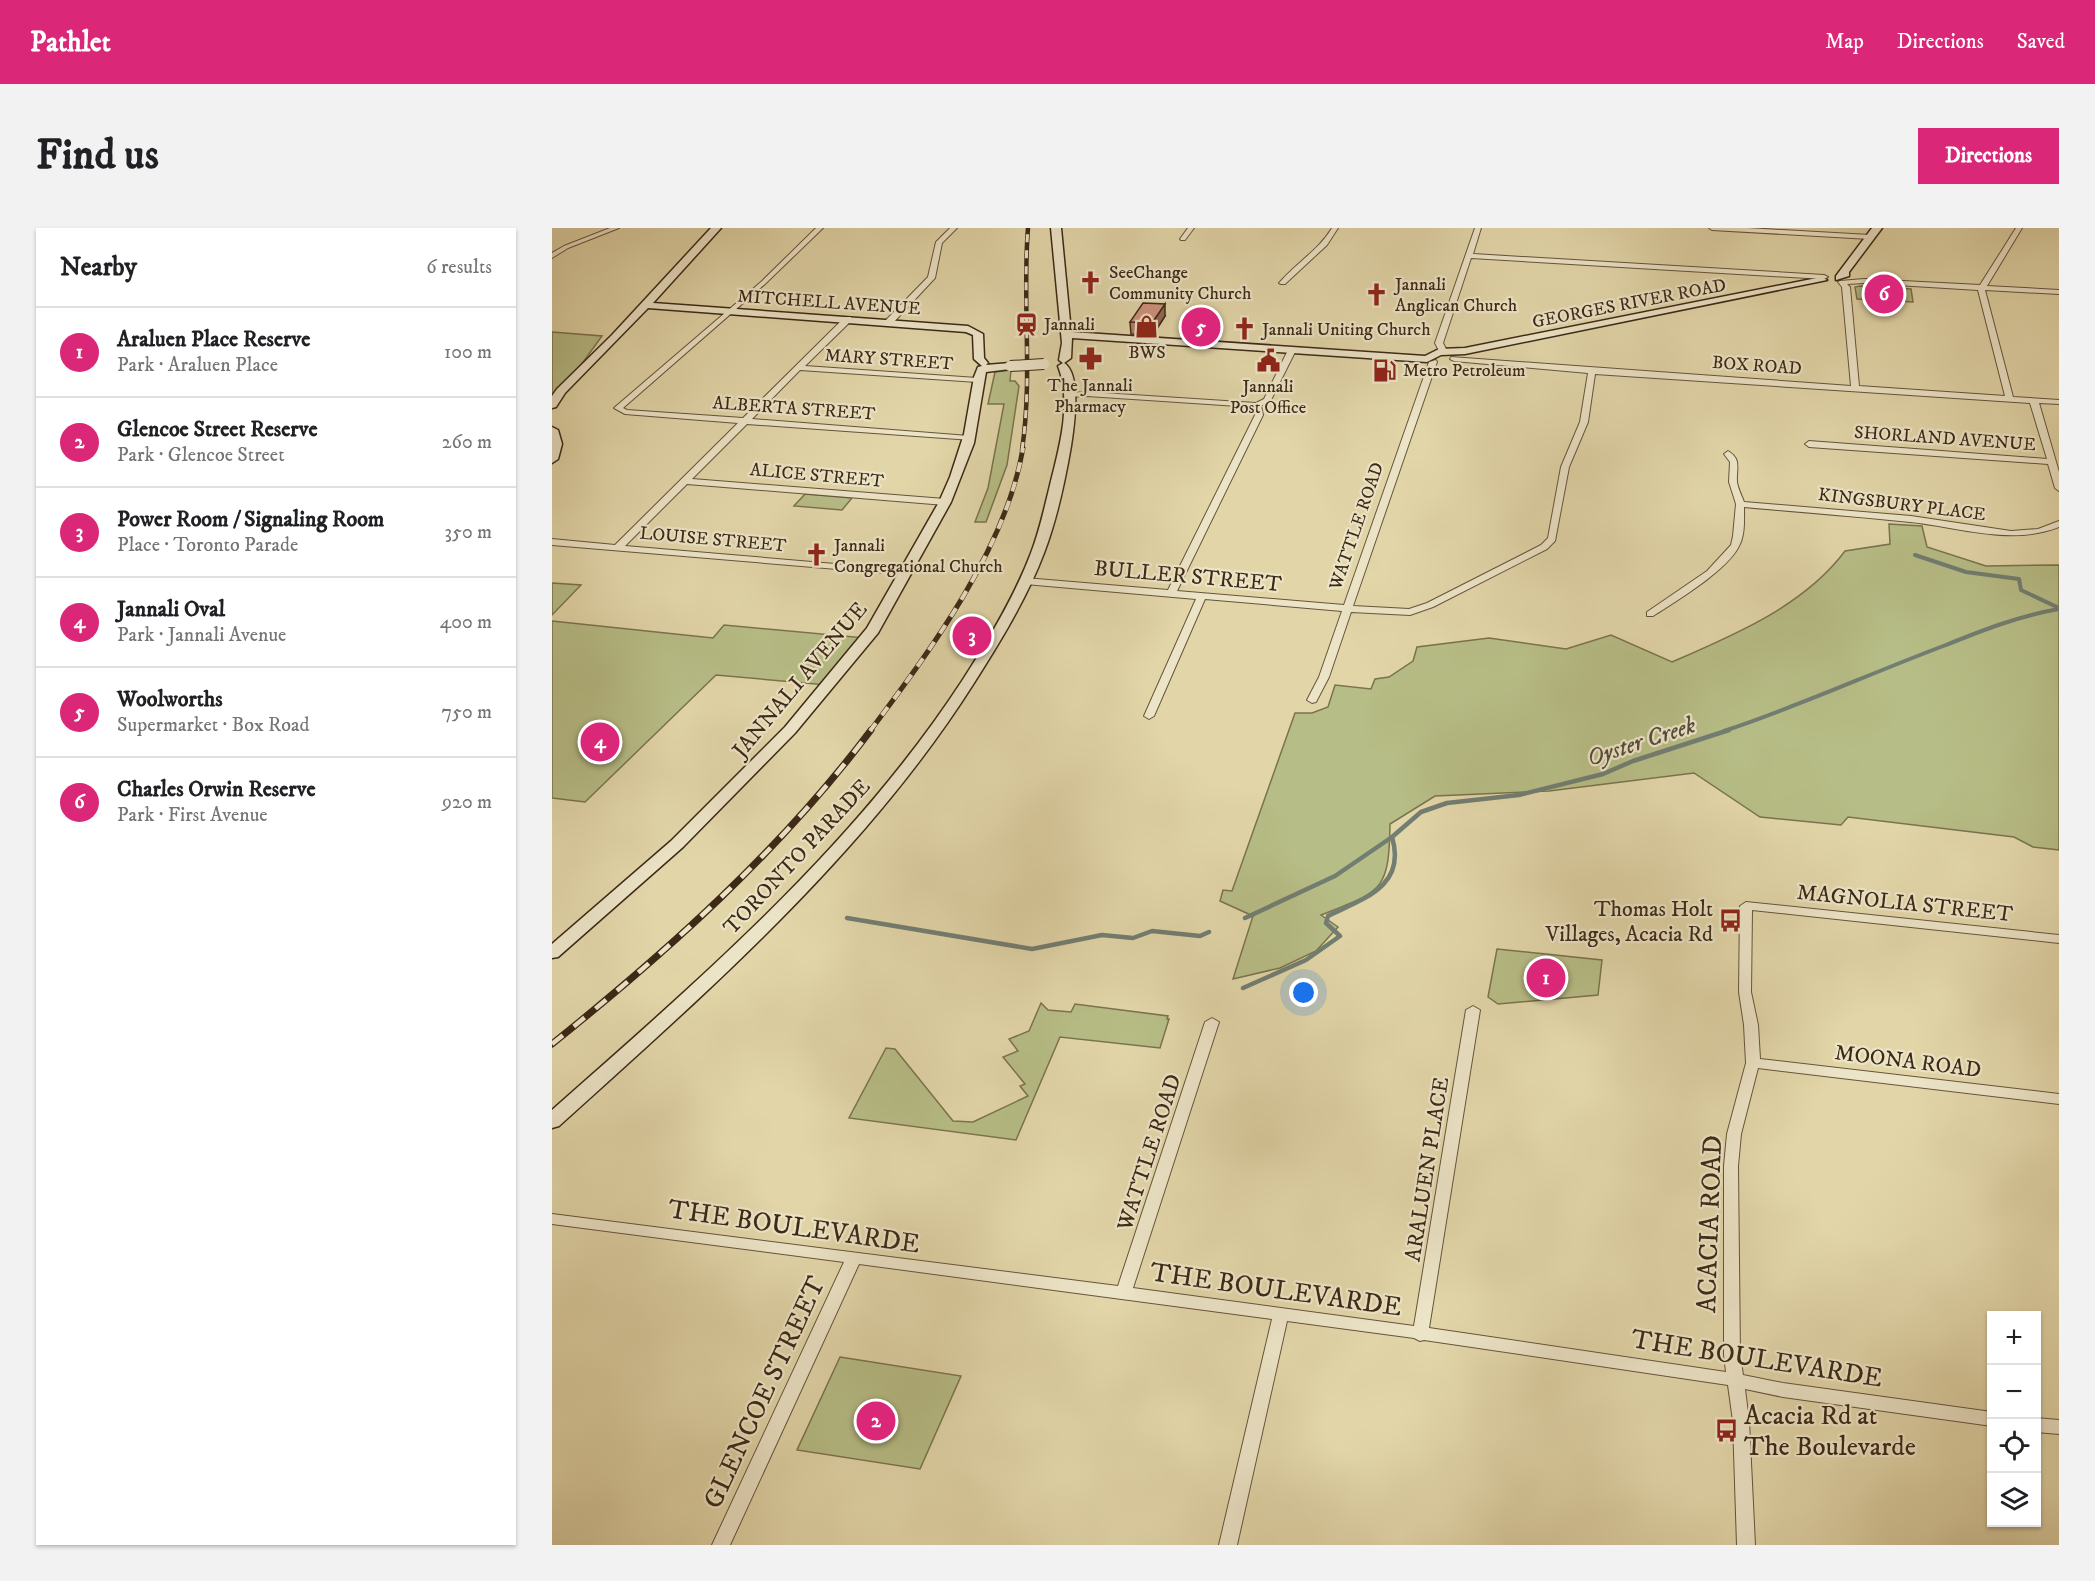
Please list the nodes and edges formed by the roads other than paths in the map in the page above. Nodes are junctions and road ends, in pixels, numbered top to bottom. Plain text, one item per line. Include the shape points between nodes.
1 (616, 228) edge
2 (716, 228) edge
3 (820, 228) edge
4 (954, 228) edge
5 (1056, 228) edge
6 (1191, 228) edge
7 (1335, 228) edge
8 (1478, 228) edge
9 (1712, 228) edge
10 (1877, 228) edge
11 (2019, 228) edge
12 (1869, 237) junction
13 (1183, 239) dead end
14 (552, 256) edge
15 (1469, 256) junction
16 (1792, 275) junction
17 (1838, 280) junction
18 (1864, 281) junction
19 (1283, 283) dead end
20 (1805, 286) junction
21 (1982, 288) junction
22 (2059, 292) edge
23 (645, 305) junction
24 (730, 311) junction
25 (848, 319) junction
26 (889, 322) junction
27 (1066, 335) junction
28 (1292, 350) junction
29 (1443, 351) junction
30 (1456, 356) junction
31 (1430, 360) junction
32 (1057, 364) junction
33 (986, 366) junction
34 (798, 368) junction
35 (1592, 371) junction
36 (977, 381) junction
37 (1855, 388) junction
38 (1069, 395) junction
39 (2010, 399) junction
40 (2034, 401) junction
41 (2059, 402) edge
42 (552, 405) edge
43 (1257, 405) junction
44 (744, 421) junction
45 (552, 430) edge
46 (969, 438) junction
47 (1809, 444) dead end
48 (1728, 454) dead end
49 (552, 459) edge
50 (2052, 462) junction
51 (686, 480) junction
52 (2059, 488) edge
53 (945, 502) junction
54 (1740, 504) junction
55 (2059, 524) edge
56 (552, 542) edge
57 (617, 548) junction
58 (906, 573) junction
59 (1025, 581) junction
60 (1171, 593) junction
61 (1202, 596) junction
62 (1348, 608) junction
63 (1650, 614) dead end
64 (1312, 700) dead end
65 (1149, 716) dead end
66 (1746, 906) joint
67 (2059, 939) edge
68 (552, 953) edge
69 (1473, 1010) dead end
70 (1212, 1022) dead end
71 (1753, 1063) junction
72 (2059, 1099) edge
73 (552, 1121) edge
74 (552, 1219) edge
75 (853, 1260) junction
76 (1123, 1294) junction
77 (1281, 1315) junction
78 (1420, 1335) junction
79 (1736, 1380) junction
80 (1987, 1418) edge
81 (2041, 1426) edge
82 (2059, 1428) edge
83 (721, 1545) edge
84 (1228, 1545) edge
85 (1746, 1545) edge

1 - 14 street
2 - 23 street
3 - 24 street
4 - 26 street via 939,242 931,278
5 - 27 street, TORONTO PARADE
6 - 13 street
7 - 19 street via 1323,246 1301,262
8 - 15 street
9 - 12 street
10 - 12 street
11 - 21 street
12 - 17 street
15 - 16 street
15 - 29 street via 1439,343
16 - 17 street
16 - 20 street via 1808,280
17 - 18 street
17 - 18 street
17 - 20 street, GEORGES RIVER ROAD
17 - 37 street
18 - 21 street
20 - 30 street, GEORGES RIVER ROAD
21 - 22 street
21 - 39 street
23 - 24 street, MITCHELL AVENUE
23 - 42 street
24 - 25 street, MITCHELL AVENUE
24 - 44 street, ALBERTA STREET via 618,408 625,412
25 - 26 street, MITCHELL AVENUE
25 - 34 street
26 - 33 street, MITCHELL AVENUE via 975,331 979,336 979,359
27 - 28 street
27 - 32 street, TORONTO PARADE via 1066,357
28 - 31 street
28 - 43 street via 1267,400
29 - 30 street
29 - 31 street
30 - 31 street
30 - 35 street, BOX ROAD
31 - 62 street, WATTLE ROAD
32 - 33 street, bridge
32 - 38 street, TORONTO PARADE
33 - 36 street, JANNALI AVENUE
34 - 36 street, MARY STREET
34 - 44 street
35 - 37 street, BOX ROAD
35 - 62 street, BULLER STREET via 1584,422 1565,466 1552,539 1544,547 1421,609 1399,612
36 - 46 street, JANNALI AVENUE
37 - 39 street, BOX ROAD
38 - 43 street
38 - 59 street, TORONTO PARADE via 1062,462 1042,539
39 - 40 street, BOX ROAD
40 - 41 street, BOX ROAD
40 - 50 street, SHORLAND AVENUE
43 - 60 street via 1259,415
44 - 46 street, ALBERTA STREET
44 - 51 street
45 - 49 street via 556,444
46 - 53 street, JANNALI AVENUE
47 - 50 street, SHORLAND AVENUE
48 - 54 street via 1734,462 1733,482
50 - 52 street
51 - 53 street, ALICE STREET
51 - 57 street
53 - 58 street, JANNALI AVENUE
54 - 55 street, KINGSBURY PLACE via 1911,519 2012,534 2039,532
54 - 63 street via 1738,536 1732,550 1710,573
56 - 57 street, LOUISE STREET
57 - 58 street, LOUISE STREET
58 - 68 street, JANNALI AVENUE via 873,630 790,730 677,844
59 - 60 street, BULLER STREET
59 - 73 street, TORONTO PARADE via 956,700 861,824 715,976
60 - 61 street, BULLER STREET
61 - 62 street, BULLER STREET
61 - 65 street
62 - 64 street, WATTLE ROAD
66 - 67 street, MAGNOLIA STREET
66 - 71 street, ACACIA ROAD via 1745,992
69 - 78 street, ARALUEN PLACE
70 - 76 street, WATTLE ROAD
71 - 72 street, MOONA ROAD
71 - 79 street, ACACIA ROAD via 1734,1134 1731,1166 1732,1355
74 - 75 street, THE BOULEVARDE
75 - 76 street, THE BOULEVARDE
75 - 83 street, GLENCOE STREET
76 - 77 street, THE BOULEVARDE
77 - 78 street, THE BOULEVARDE
77 - 84 street
78 - 79 street, THE BOULEVARDE
79 - 80 street, THE BOULEVARDE
79 - 85 street, ACACIA ROAD via 1742,1421
81 - 82 street

